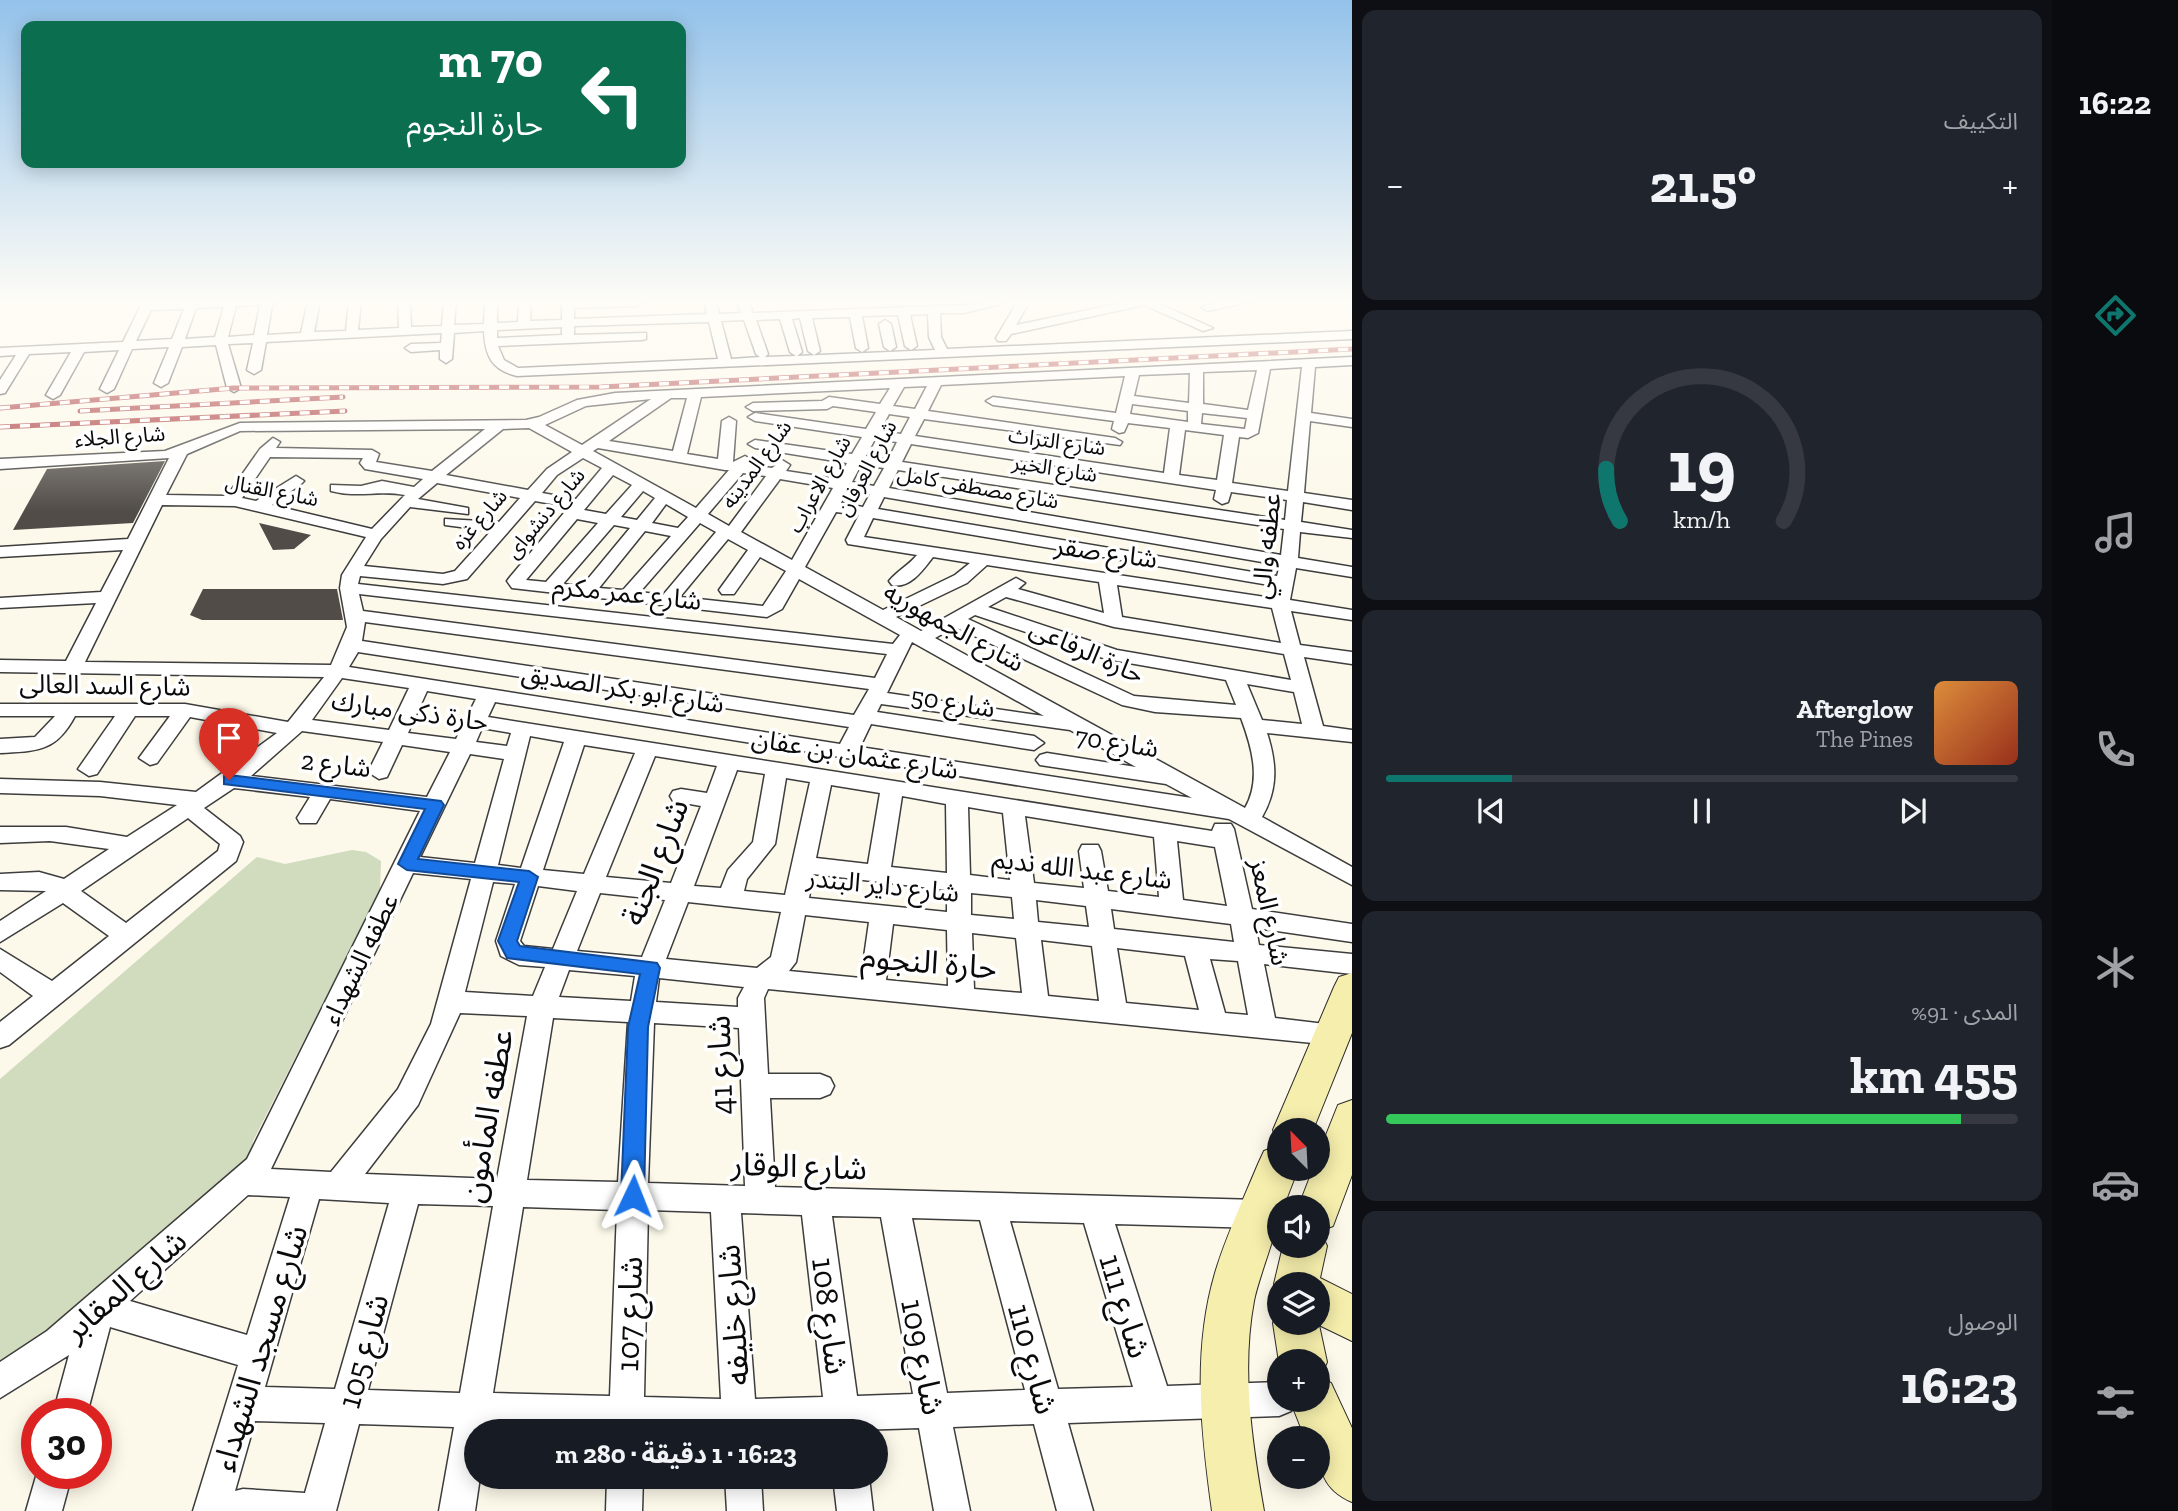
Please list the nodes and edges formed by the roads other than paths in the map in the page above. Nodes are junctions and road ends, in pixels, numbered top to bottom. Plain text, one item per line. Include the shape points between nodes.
1 (1133, 371) edge
2 (12, 372) edge
3 (66, 372) edge
4 (116, 372) edge
5 (165, 372) edge
6 (230, 372) edge
7 (1131, 372) edge
8 (1197, 372) edge
9 (1263, 372) edge
10 (1308, 372) edge
11 (1003, 378) junction
12 (936, 381) junction
13 (161, 383) dead end
14 (899, 383) junction
15 (840, 386) junction
16 (234, 388) dead end
17 (107, 389) dead end
18 (0, 390) edge
19 (745, 390) junction
20 (1063, 392) junction
21 (695, 393) junction
22 (668, 394) junction
23 (53, 395) dead end
24 (1126, 399) junction
25 (993, 401) junction
26 (828, 403) junction
27 (1196, 408) junction
28 (885, 409) junction
29 (919, 414) junction
30 (1255, 415) junction
31 (1304, 416) junction
32 (1121, 418) junction
33 (729, 421) dead end
34 (531, 423) junction
35 (982, 423) junction
36 (1352, 423) edge
37 (499, 425) junction
38 (755, 425) junction
39 (1178, 425) junction
40 (283, 426) junction
41 (1195, 427) junction
42 (1047, 432) junction
43 (1232, 432) junction
44 (870, 435) junction
45 (802, 437) junction
46 (905, 440) junction
47 (1115, 442) junction
48 (590, 447) junction
49 (970, 449) junction
50 (180, 452) junction
51 (265, 452) junction
52 (679, 457) junction
53 (857, 459) junction
54 (1037, 459) junction
55 (0, 464) edge
56 (892, 465) junction
57 (732, 466) junction
58 (611, 467) junction
59 (1109, 470) junction
60 (776, 473) junction
61 (959, 475) junction
62 (436, 477) junction
63 (1171, 479) junction
64 (296, 481) dead end
65 (641, 484) junction
66 (843, 485) junction
67 (1027, 485) junction
68 (1224, 486) junction
69 (337, 488) dead end
70 (878, 491) junction
71 (529, 495) junction
72 (1102, 496) junction
73 (412, 497) junction
74 (664, 497) junction
75 (1296, 497) junction
76 (156, 500) junction
77 (232, 501) junction
78 (946, 502) junction
79 (1350, 505) edge
80 (260, 506) junction
81 (831, 506) junction
82 (577, 508) junction
83 (867, 512) junction
84 (696, 514) junction
85 (1016, 514) junction
86 (1220, 514) junction
87 (610, 519) junction
88 (1055, 521) junction
89 (936, 524) junction
90 (641, 525) junction
91 (1293, 526) junction
92 (502, 527) junction
93 (1094, 528) junction
94 (966, 529) junction
95 (681, 533) junction
96 (729, 533) junction
97 (377, 535) junction
98 (1008, 536) junction
99 (853, 538) joint
100 (1046, 542) junction
101 (134, 544) junction
102 (757, 549) junction
103 (1089, 550) junction
104 (0, 552) edge
105 (928, 552) junction
106 (955, 556) junction
107 (983, 560) junction
108 (1289, 561) junction
109 (1036, 568) junction
110 (796, 570) junction
111 (1352, 572) edge
112 (351, 579) junction
113 (1107, 579) junction
114 (898, 581) dead end
115 (1284, 582) junction
116 (550, 588) junction
117 (728, 590) dead end
118 (1003, 590) junction
119 (586, 593) junction
120 (108, 597) junction
121 (627, 597) junction
122 (666, 602) junction
123 (0, 603) edge
124 (1280, 604) junction
125 (531, 608) junction
126 (972, 608) junction
127 (356, 615) junction
128 (1352, 615) edge
129 (882, 617) junction
130 (619, 618) junction
131 (954, 619) junction
132 (1114, 622) junction
133 (915, 635) junction
134 (517, 637) junction
135 (351, 645) junction
136 (603, 648) junction
137 (1292, 649) junction
138 (899, 650) junction
139 (656, 655) junction
140 (1351, 661) edge
141 (0, 666) edge
142 (73, 667) junction
143 (501, 669) junction
144 (336, 671) junction
145 (1234, 677) junction
146 (421, 684) junction
147 (1302, 688) junction
148 (640, 690) junction
149 (488, 695) junction
150 (869, 705) junction
151 (69, 709) junction
152 (130, 709) junction
153 (0, 710) edge
154 (185, 710) junction
155 (627, 717) junction
156 (1250, 719) junction
157 (476, 721) junction
158 (294, 726) junction
159 (1079, 727) junction
160 (522, 729) junction
161 (1314, 732) junction
162 (1352, 736) edge
163 (395, 737) junction
164 (576, 737) junction
165 (0, 746) edge
166 (463, 747) junction
167 (1000, 748) dead end
168 (647, 749) junction
169 (846, 751) junction
170 (1040, 751) joint
171 (516, 754) junction
172 (150, 758) dead end
173 (729, 762) junction
174 (89, 769) dead end
175 (777, 769) junction
176 (379, 772) dead end
177 (996, 774) junction
178 (822, 777) junction
179 (229, 780) junction
180 (1178, 780) junction
181 (0, 786) edge
182 (891, 788) junction
183 (324, 791) junction
184 (681, 796) dead end
185 (957, 798) junction
186 (714, 801) junction
187 (194, 804) junction
188 (435, 805) junction
189 (1013, 807) junction
190 (1234, 814) junction
191 (308, 818) dead end
192 (1165, 831) junction
193 (0, 835) edge
194 (1225, 841) junction
195 (130, 846) junction
196 (1090, 851) dead end
197 (407, 864) junction
198 (804, 865) junction
199 (485, 872) junction
200 (878, 874) junction
201 (529, 877) junction
202 (1352, 877) edge
203 (0, 882) edge
204 (960, 883) junction
205 (593, 884) junction
206 (64, 890) junction
207 (1023, 890) junction
208 (679, 893) junction
209 (1097, 898) junction
210 (730, 899) junction
211 (796, 906) junction
212 (1172, 907) junction
213 (882, 915) junction
214 (1241, 918) junction
215 (960, 923) junction
216 (1027, 930) junction
217 (0, 933) edge
218 (1352, 933) edge
219 (127, 936) junction
220 (1103, 939) junction
221 (1195, 948) junction
222 (1249, 954) junction
223 (0, 959) edge
224 (561, 959) junction
225 (1352, 964) edge
226 (651, 968) junction
227 (761, 979) junction
228 (1352, 987) edge
229 (872, 990) junction
230 (52, 995) junction
231 (961, 998) junction
232 (450, 1002) junction
233 (1036, 1005) junction
234 (543, 1007) junction
235 (1114, 1012) junction
236 (640, 1013) junction
237 (750, 1018) junction
238 (1215, 1023) junction
239 (1264, 1027) junction
240 (1333, 1034) junction
241 (0, 1037) edge
242 (754, 1086) junction
243 (820, 1086) dead end
244 (1352, 1117) edge
245 (1298, 1118) edge
246 (243, 1181) junction
247 (1272, 1181) edge
248 (323, 1186) junction
249 (407, 1190) junction
250 (510, 1193) junction
251 (1324, 1195) edge
252 (633, 1196) junction
253 (726, 1199) junction
254 (761, 1200) junction
255 (815, 1201) junction
256 (894, 1204) junction
257 (991, 1206) junction
258 (1095, 1209) junction
259 (1259, 1214) junction
260 (1330, 1306) edge
261 (99, 1307) junction
262 (1352, 1318) edge
263 (258, 1355) junction
264 (0, 1381) edge
265 (75, 1398) edge
266 (1267, 1399) edge
267 (1226, 1401) junction
268 (1155, 1403) junction
269 (244, 1404) junction
270 (347, 1407) junction
271 (1046, 1407) junction
272 (473, 1410) junction
273 (933, 1410) junction
274 (1319, 1412) edge
275 (579, 1419) edge
276 (626, 1419) edge
277 (740, 1419) edge
278 (844, 1419) edge
279 (866, 1419) edge
280 (1352, 1477) edge
281 (50, 1489) edge
282 (625, 1489) edge
283 (744, 1489) edge
284 (852, 1489) edge
285 (44, 1511) edge
286 (211, 1511) edge
287 (229, 1511) edge
288 (309, 1511) edge
289 (318, 1511) edge
290 (457, 1511) edge
291 (624, 1511) edge
292 (745, 1511) edge
293 (855, 1511) edge
294 (952, 1511) edge
295 (1075, 1511) edge
296 (1238, 1511) edge

1 - 24 street
2 - 18 street
3 - 23 street
4 - 17 street
5 - 13 street
6 - 16 street
7 - 20 street
8 - 27 street
9 - 30 street
10 - 31 street, عطفه والي
11 - 12 street, شارع الجلاء
11 - 20 street, شارع الجلاء
11 - 25 street
12 - 14 street, شارع الجلاء
12 - 29 street, شارع العرفان
14 - 15 street, شارع الجلاء
14 - 28 street, شارع الاعراب
15 - 19 street, شارع الجلاء
15 - 26 street, شارع المدينه
19 - 21 street, شارع الجلاء
19 - 38 street
20 - 25 street
20 - 32 street
20 - 42 street
21 - 22 street, شارع الجلاء
21 - 52 street
22 - 34 street, شارع الجلاء via 593,400
22 - 48 street, شارع غزه
24 - 27 street
24 - 32 street
25 - 35 street
26 - 28 street
26 - 38 street
26 - 45 street, شارع المدينه
27 - 30 street
27 - 41 street
28 - 29 street
28 - 44 street, شارع الاعراب
29 - 35 street
29 - 46 street, شارع العرفان
30 - 43 street via 1251,433
31 - 36 street
31 - 75 street, عطفه والي
32 - 39 street
32 - 47 street
33 - 57 street
34 - 37 street, شارع الجلاء
34 - 48 street, شارع الجمهوريه
35 - 42 street
35 - 49 street
37 - 40 street, شارع الجلاء
37 - 62 street
38 - 45 street, شارع الخير
38 - 45 street, شارع التراث
38 - 57 street
39 - 41 street
39 - 63 street
40 - 50 street, شارع الجلاء via 218,432
40 - 51 street
41 - 43 street
42 - 47 street
42 - 54 street
43 - 68 street
44 - 45 street, شارع التراث
44 - 46 street, شارع التراث
44 - 53 street, شارع الاعراب
45 - 53 street, شارع الخير
45 - 60 street, شارع المدينه
46 - 49 street, شارع التراث
46 - 56 street, شارع العرفان
47 - 59 street
48 - 52 street, شارع مصطفى كامل
48 - 58 street, شارع الجمهوريه
48 - 71 street, شارع غزه via 552,472
49 - 54 street, شارع التراث
49 - 61 street
50 - 55 street, شارع الجلاء
50 - 76 street
51 - 62 street via 373,454 370,466
51 - 77 street
52 - 57 street, شارع مصطفى كامل
53 - 56 street, شارع الخير
53 - 66 street, شارع الاعراب
54 - 59 street, شارع التراث
54 - 67 street
56 - 61 street, شارع الخير
56 - 70 street, شارع العرفان
57 - 60 street, شارع مصطفى كامل
57 - 84 street
58 - 65 street, شارع الجمهوريه
58 - 82 street, شارع دنشواى
59 - 63 street, شارع التراث
59 - 72 street
60 - 66 street, شارع مصطفى كامل
60 - 96 street, شارع المدينه
61 - 67 street, شارع الخير
61 - 78 street
62 - 71 street
62 - 73 street
63 - 68 street, شارع التراث
64 - 80 street
65 - 74 street, شارع الجمهوريه
65 - 87 street
66 - 70 street, شارع مصطفى كامل
66 - 81 street, شارع الاعراب
67 - 72 street, شارع الخير
67 - 85 street
68 - 75 street, شارع التراث
68 - 86 street
69 - 73 street via 361,491 382,486
70 - 78 street, شارع مصطفى كامل
70 - 83 street, شارع العرفان
71 - 82 street
71 - 92 street, شارع غزه
72 - 86 street, شارع الخير
72 - 93 street
73 - 92 street via 456,517
73 - 97 street
74 - 84 street, شارع الجمهوريه
74 - 90 street
75 - 79 street, شارع التراث
75 - 91 street, عطفه والي
76 - 77 street, شارع القنال
76 - 101 street
77 - 80 street, شارع القنال
78 - 85 street, شارع مصطفى كامل
78 - 89 street
79 - 91 street, شارع الخير via 1349,540
80 - 97 street, شارع القنال
81 - 83 street
81 - 110 street, شارع الاعراب
82 - 87 street
82 - 116 street, شارع دنشواى via 516,581
83 - 89 street
83 - 99 street, شارع العرفان
84 - 95 street
84 - 96 street, شارع الجمهوريه
85 - 88 street, شارع مصطفى كامل
85 - 98 street
86 - 91 street, شارع الخير
87 - 90 street
87 - 116 street
88 - 93 street, شارع مصطفى كامل
88 - 100 street
89 - 94 street
90 - 95 street
90 - 119 street
91 - 108 street, عطفه والي
92 - 112 street, شارع غزه via 456,577
93 - 103 street
93 - 108 street, شارع مصطفى كامل
94 - 98 street
94 - 106 street
95 - 121 street
96 - 102 street, شارع الجمهوريه
96 - 122 street, شارع المدينه
97 - 112 street
98 - 100 street
99 - 105 street, شارع صقر
100 - 103 street
100 - 109 street
101 - 104 street
101 - 120 street
102 - 110 street, شارع الجمهوريه
102 - 117 street
103 - 115 street
105 - 106 street, شارع صقر
105 - 114 street
106 - 107 street, شارع صقر
107 - 109 street, شارع صقر
107 - 129 street via 961,579
108 - 111 street, شارع مصطفى كامل
108 - 115 street, عطفه والي
109 - 113 street, شارع صقر
109 - 118 street
110 - 122 street, شارع الاعراب via 773,610 760,613
110 - 129 street, شارع الجمهوريه
112 - 125 street, شارع عمر مكرم
112 - 127 street
113 - 124 street, شارع صقر
113 - 132 street
115 - 124 street, عطفه والي
116 - 119 street
118 - 126 street
118 - 132 street
119 - 121 street
120 - 123 street
120 - 142 street
121 - 122 street
124 - 128 street, شارع صقر
124 - 137 street, عطفه والي
125 - 130 street, شارع عمر مكرم
125 - 134 street
126 - 131 street
126 - 145 street via 1113,655
127 - 134 street
127 - 135 street
129 - 133 street, شارع الجمهوريه
130 - 136 street
130 - 138 street, شارع عمر مكرم
131 - 133 street
131 - 156 street, حارة الرفاعى via 1129,701
132 - 137 street
133 - 138 street
133 - 159 street, شارع الجمهوريه
134 - 136 street
134 - 143 street
135 - 143 street
135 - 144 street
136 - 139 street
137 - 140 street
137 - 147 street, عطفه والي
138 - 150 street
139 - 148 street
139 - 150 street
141 - 142 street, شارع ابو بكر الصديق
142 - 144 street, شارع ابو بكر الصديق
143 - 148 street
144 - 146 street, شارع ابو بكر الصديق
144 - 158 street
145 - 147 street
145 - 156 street
146 - 149 street, شارع ابو بكر الصديق
146 - 163 street
147 - 161 street, عطفه والي
148 - 150 street
148 - 155 street
149 - 155 street, شارع ابو بكر الصديق
149 - 157 street, عطفه الشهداء
150 - 159 street
150 - 169 street
150 - 170 street, شارع 50
151 - 152 street, شارع السد العالى
151 - 153 street, شارع السد العالى
151 - 165 street via 51,739
152 - 154 street, شارع السد العالى
152 - 174 street
154 - 158 street, شارع السد العالى
154 - 172 street
155 - 169 street, شارع ابو بكر الصديق
156 - 161 street, حارة الرفاعى
156 - 190 street via 1267,774 1261,801
157 - 160 street, شارع عثمان بن عفان
157 - 166 street, عطفه الشهداء
158 - 163 street, حارة ذكى مبارك
158 - 179 street
159 - 180 street, شارع الجمهوريه
160 - 164 street, شارع عثمان بن عفان
160 - 171 street
161 - 162 street, حارة الرفاعى
163 - 166 street, حارة ذكى مبارك
163 - 176 street
164 - 168 street, شارع عثمان بن عفان
164 - 201 street
166 - 171 street, حارة ذكى مبارك
166 - 188 street, عطفه الشهداء
167 - 177 street
168 - 173 street, شارع عثمان بن عفان
168 - 205 street, عطفه المأمون
169 - 177 street, شارع ابو بكر الصديق
170 - 180 street, شارع 70
171 - 199 street
173 - 175 street, شارع عثمان بن عفان
173 - 186 street, شارع الجنة
175 - 178 street, شارع عثمان بن عفان
175 - 210 street via 764,844 736,876
177 - 190 street, شارع ابو بكر الصديق
178 - 182 street, شارع عثمان بن عفان
178 - 198 street, شارع 41
179 - 183 street, شارع 2
179 - 187 street
180 - 190 street, شارع الجمهوريه
181 - 187 street via 100,789
182 - 185 street, شارع عثمان بن عفان
182 - 200 street
183 - 188 street, شارع 2
183 - 191 street
184 - 186 street
185 - 189 street, شارع عثمان بن عفان
185 - 204 street
186 - 208 street, شارع الجنة
187 - 195 street
187 - 219 street via 232,842 228,855
188 - 197 street, عطفه الشهداء
189 - 192 street, شارع عثمان بن عفان
189 - 207 street
190 - 194 street, شارع المعز
190 - 202 street, شارع الجمهوريه
192 - 194 street, شارع عثمان بن عفان
192 - 212 street
193 - 195 street via 54,833
194 - 214 street, شارع المعز
195 - 206 street
196 - 209 street
197 - 199 street, شارع داير البندر
197 - 246 street, عطفه الشهداء via 267,1152
198 - 200 street, شارع عبد الله نديم
198 - 211 street, شارع 41
199 - 201 street, شارع داير البندر
199 - 232 street
200 - 204 street, شارع عبد الله نديم
201 - 205 street, شارع داير البندر
201 - 224 street, حارة النجوم via 508,941 510,949 519,955
203 - 206 street via 39,880
204 - 207 street, شارع عبد الله نديم
204 - 215 street
205 - 208 street, شارع داير البندر
205 - 224 street, عطفه المأمون
206 - 217 street
206 - 219 street
207 - 209 street, شارع عبد الله نديم
207 - 216 street
208 - 210 street, شارع داير البندر
208 - 226 street, شارع الجنة
209 - 212 street, شارع عبد الله نديم
209 - 220 street
210 - 211 street, شارع داير البندر
211 - 213 street, شارع داير البندر
211 - 227 street, شارع 41 via 783,962
212 - 214 street, شارع عبد الله نديم
213 - 215 street, شارع داير البندر
213 - 229 street
214 - 218 street, شارع عبد الله نديم
214 - 222 street, شارع المعز
215 - 216 street, شارع داير البندر
215 - 231 street
216 - 220 street, شارع داير البندر
216 - 233 street
219 - 230 street
220 - 221 street, شارع داير البندر
220 - 235 street
221 - 222 street, شارع داير البندر
221 - 238 street
222 - 225 street, شارع داير البندر
222 - 239 street, شارع المعز
223 - 230 street
224 - 226 street, حارة النجوم
224 - 234 street, عطفه المأمون
226 - 227 street, حارة النجوم
226 - 236 street, شارع الجنة
227 - 229 street, حارة النجوم
227 - 237 street, شارع 41 via 751,998
228 - 240 main road
229 - 231 street, حارة النجوم
230 - 241 street
231 - 233 street, حارة النجوم
232 - 234 street
232 - 248 street via 408,1097
233 - 235 street, حارة النجوم
234 - 236 street
234 - 250 street, عطفه المأمون
235 - 238 street, حارة النجوم
236 - 237 street
236 - 252 street, شارع الجنة
237 - 242 street, شارع 41
238 - 239 street, حارة النجوم
239 - 240 street, حارة النجوم
240 - 245 main road
242 - 243 street
242 - 254 street, شارع 41
244 - 251 main road
246 - 248 street, شارع الوقار
246 - 261 street, شارع المقابر
247 - 259 main road
248 - 249 street, شارع الوقار
248 - 263 street, شارع مسجد الشهداء
249 - 250 street, شارع الوقار
249 - 270 street, شارع 105
250 - 252 street, شارع الوقار
250 - 272 street, عطفه المأمون
252 - 253 street, شارع الوقار
252 - 276 street, شارع 107
253 - 254 street, شارع الوقار
253 - 277 street, شارع خليفه
254 - 255 street, شارع الوقار
255 - 256 street, شارع الوقار
255 - 278 street, شارع 108
256 - 257 street, شارع الوقار
256 - 273 street, شارع 109
257 - 258 street, شارع الوقار
257 - 271 street, شارع 110
258 - 259 street, شارع الوقار
258 - 268 street, شارع 111
259 - 267 main road via 1237,1277 1229,1321
260 - 262 main road
261 - 263 street
261 - 264 street, شارع المقابر via 42,1357
261 - 265 street
263 - 269 street, شارع مسجد الشهداء
266 - 267 street
267 - 268 street
267 - 296 main road
268 - 271 street
269 - 270 street
269 - 286 street, شارع مسجد الشهداء
270 - 272 street
270 - 289 street, شارع 105
271 - 273 street
271 - 295 street, شارع 110
272 - 275 street
272 - 290 street, عطفه المأمون
273 - 279 street
273 - 294 street, شارع 109
274 - 280 main road
281 - 285 street
282 - 291 street
283 - 292 street
284 - 293 street
287 - 288 street via 243,1507

